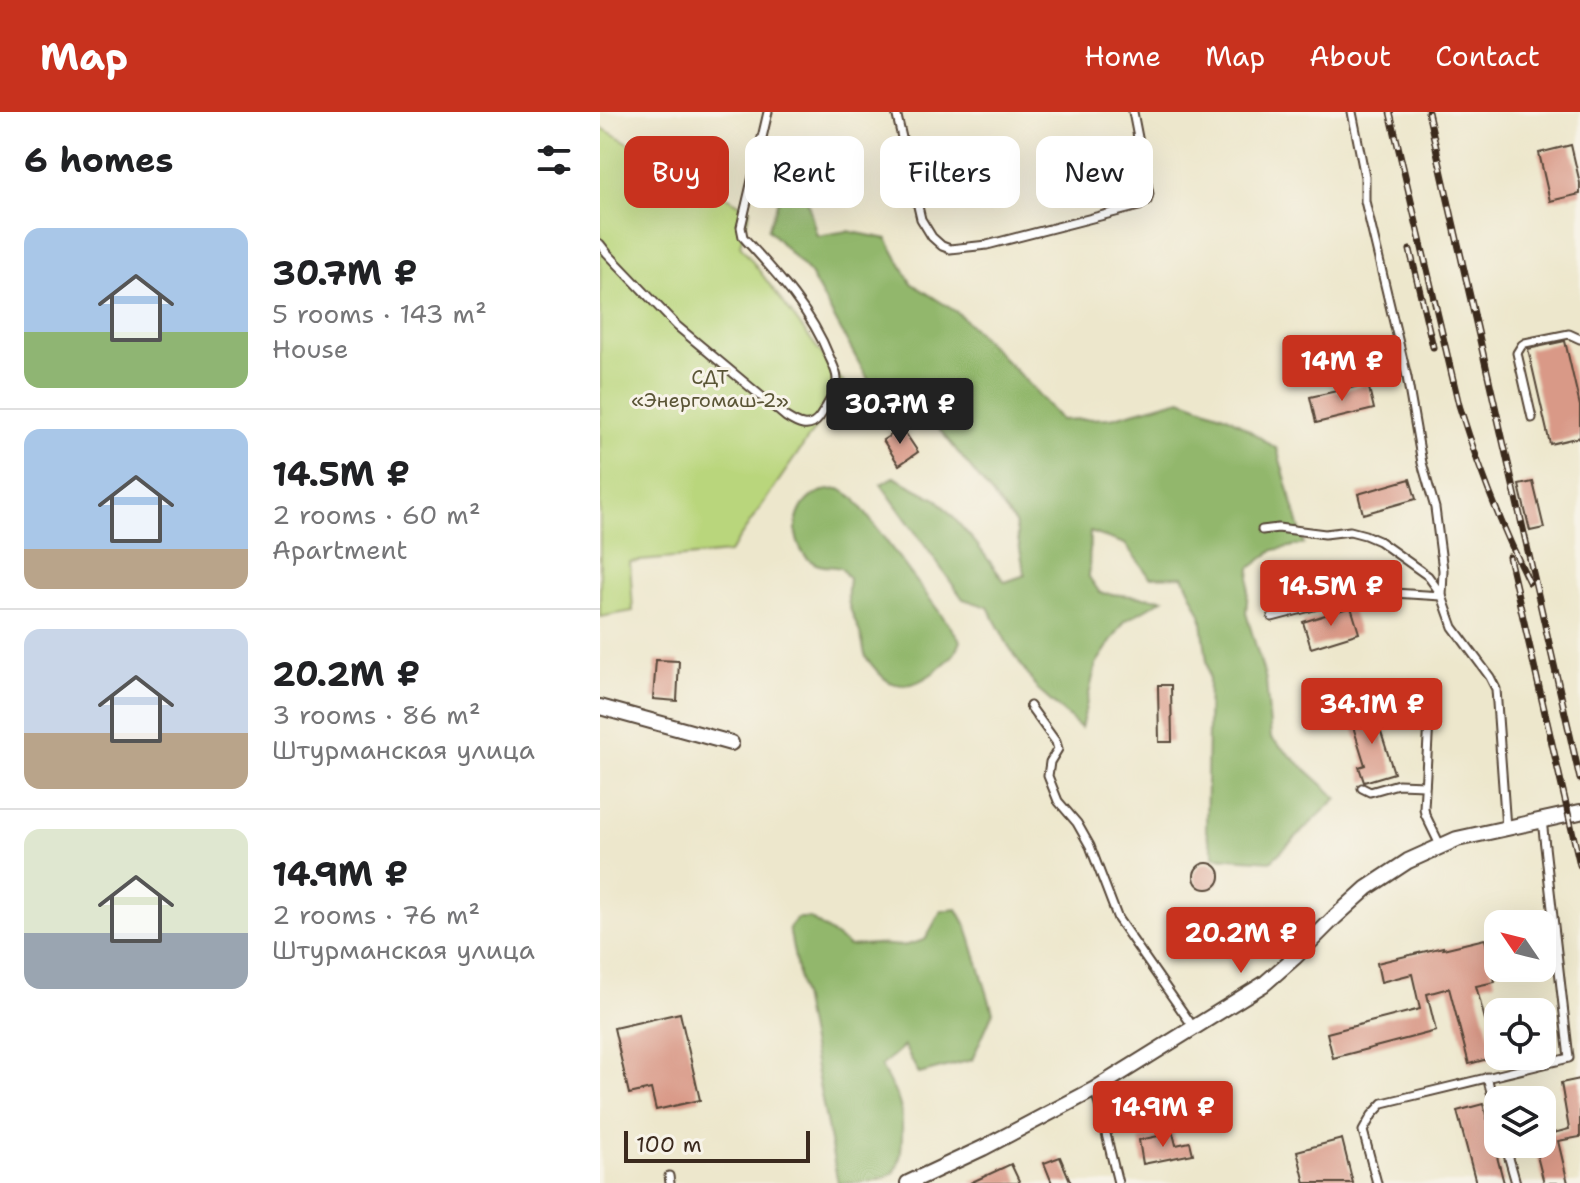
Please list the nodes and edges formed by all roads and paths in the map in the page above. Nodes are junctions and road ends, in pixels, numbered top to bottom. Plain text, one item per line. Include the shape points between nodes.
1 (768, 112) edge
2 (896, 112) edge
3 (1133, 112) edge
4 (1352, 112) edge
5 (600, 244) edge
6 (1580, 339) edge
7 (1532, 418) dead end
8 (1262, 530) dead end
9 (1442, 596) junction
10 (1272, 617) dead end
11 (1030, 706) dead end
12 (600, 707) edge
13 (1347, 715) dead end
14 (731, 743) dead end
15 (1425, 785) junction
16 (1362, 788) dead end
17 (1580, 812) edge
18 (1542, 820) junction
19 (1506, 828) junction
20 (1440, 845) junction
21 (1194, 1028) junction
22 (1580, 1056) edge
23 (1569, 1058) junction
24 (1487, 1077) junction
25 (1489, 1086) edge
26 (1095, 1089) junction
27 (1509, 1158) edge
28 (908, 1183) edge
29 (1118, 1183) edge
30 (1377, 1183) edge
31 (1516, 1183) edge

1 - 5 lane via 741,227 743,237 810,318 837,376 835,389 813,423 802,425 786,417 689,336
2 - 3 lane via 921,219 932,237 950,249 987,245 1147,201
4 - 9 lane via 1365,201 1435,508
6 - 7 lane via 1569,334 1519,348
8 - 9 lane via 1365,535 1428,576
9 - 10 lane via 1352,596
9 - 19 lane via 1453,627 1496,689
11 - 21 lane via 1056,742 1048,776 1058,801 1090,846 1118,919
12 - 14 street
13 - 15 lane via 1352,707 1380,699 1425,711
15 - 16 lane via 1398,784 1370,792
15 - 20 lane via 1425,814
17 - 18 street
18 - 19 street
18 - 23 lane
19 - 20 street
20 - 21 street via 1367,888 1264,984
21 - 26 street
22 - 23 lane
23 - 24 lane
24 - 25 lane
24 - 30 lane via 1383,1103 1363,1131
26 - 28 street
26 - 29 lane
27 - 31 lane

